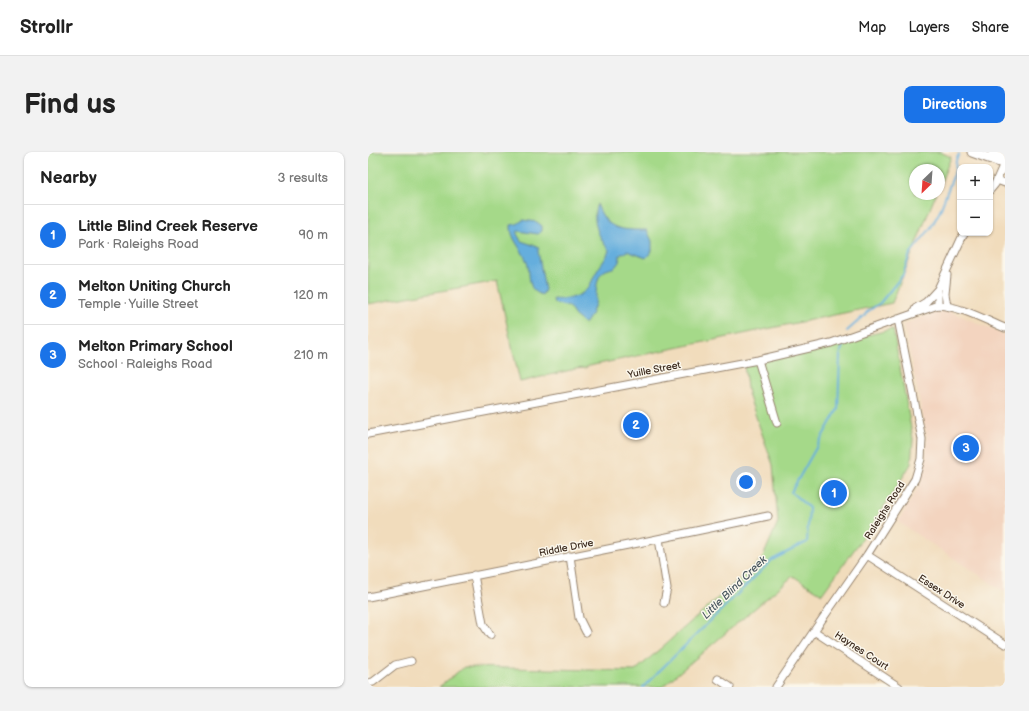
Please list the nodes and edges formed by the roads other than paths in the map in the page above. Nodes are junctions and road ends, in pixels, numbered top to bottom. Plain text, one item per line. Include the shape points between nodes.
1 (972, 152) edge
2 (993, 152) edge
3 (1005, 161) edge
4 (996, 180) junction
5 (1005, 183) edge
6 (993, 185) edge
7 (963, 236) edge
8 (948, 271) junction
9 (938, 289) junction
10 (938, 305) junction
11 (947, 306) junction
12 (913, 314) junction
13 (898, 319) junction
14 (1005, 328) edge
15 (758, 360) junction
16 (777, 423) dead end
17 (368, 434) edge
18 (768, 516) dead end
19 (659, 539) junction
20 (867, 555) junction
21 (570, 556) junction
22 (474, 576) junction
23 (368, 597) edge
24 (664, 603) dead end
25 (814, 631) junction
26 (586, 632) dead end
27 (490, 634) dead end
28 (1005, 644) edge
29 (411, 661) dead end
30 (718, 679) dead end
31 (368, 683) edge
32 (730, 687) edge
33 (776, 687) edge
34 (899, 687) edge

1 - 3 main road
2 - 3 main road
3 - 4 street
4 - 5 street
4 - 6 street
7 - 8 street
8 - 9 street
8 - 11 street via 945,294
9 - 10 street
9 - 12 street via 916,308
10 - 11 street, Yuille Street
10 - 12 street, Yuille Street
11 - 14 street, Yuille Street
12 - 13 street, Yuille Street
13 - 15 street, Yuille Street via 831,343
13 - 20 street, Raleighs Road via 922,439 921,460 915,479
15 - 16 street
15 - 17 street, Yuille Street
18 - 19 street, Riddle Drive
19 - 21 street, Riddle Drive
19 - 24 street via 667,588
20 - 25 street, Raleighs Road
20 - 28 street, Essex Drive
21 - 22 street, Riddle Drive
21 - 26 street via 579,618
22 - 23 street, Riddle Drive
22 - 27 street via 483,624
25 - 33 street, Raleighs Road
25 - 34 street, Haynes Court
29 - 31 street via 395,665
30 - 32 street

